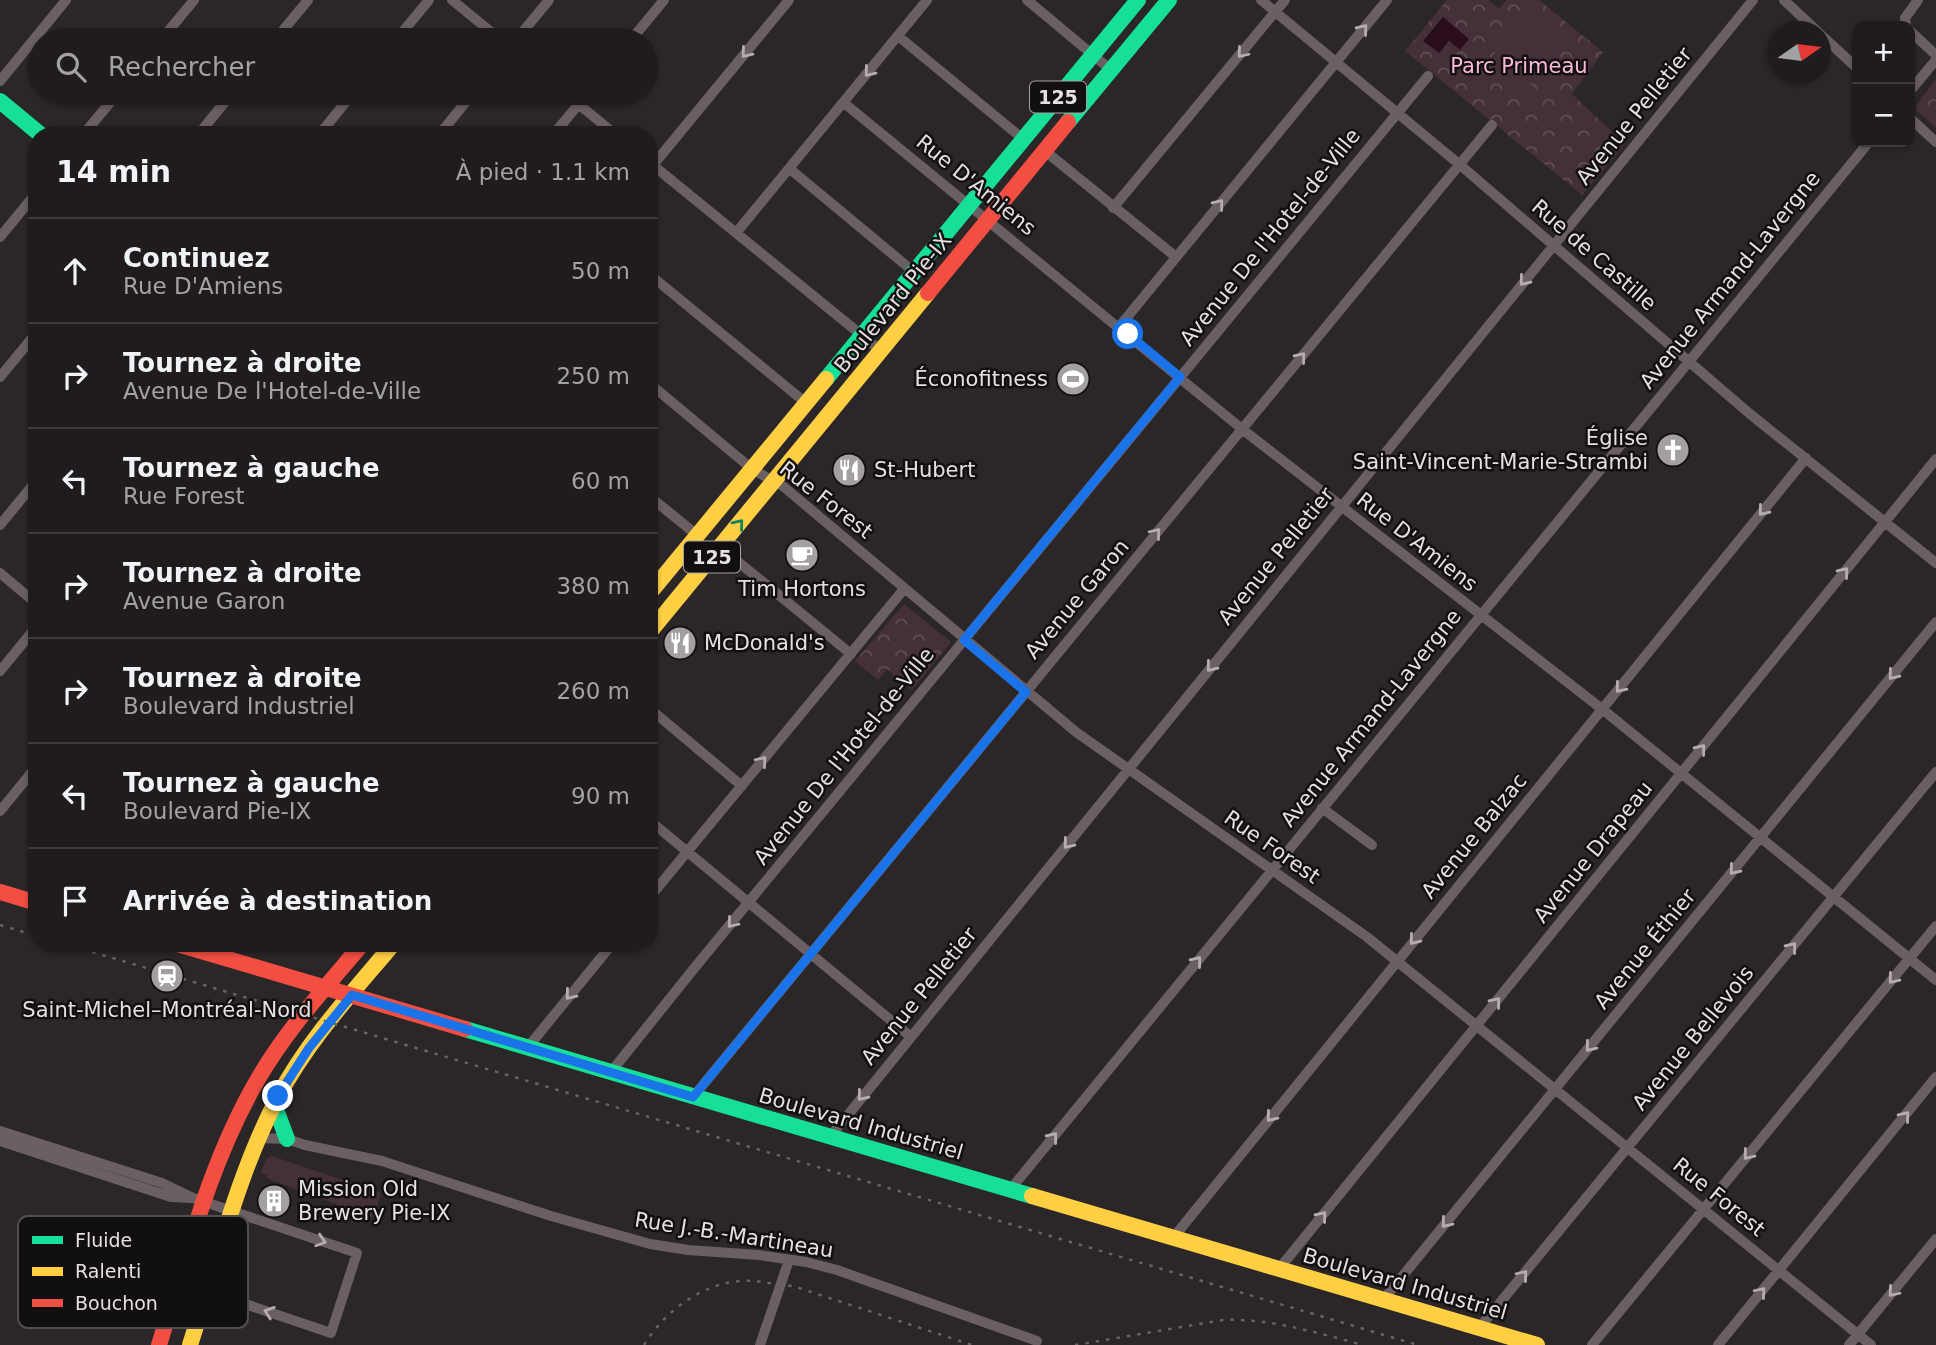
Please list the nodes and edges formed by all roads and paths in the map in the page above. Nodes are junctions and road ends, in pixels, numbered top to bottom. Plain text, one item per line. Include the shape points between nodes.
1 (66, 0) edge
2 (194, 0) edge
3 (308, 0) edge
4 (429, 0) edge
5 (452, 0) edge
6 (549, 0) edge
7 (664, 0) edge
8 (789, 0) edge
9 (927, 0) edge
10 (1027, 0) edge
11 (1138, 0) edge
12 (1169, 0) edge
13 (1261, 0) edge
14 (1285, 0) edge
15 (1387, 0) edge
16 (1753, 0) edge
17 (1784, 0) edge
18 (1918, 0) edge
19 (1275, 12) junction
20 (1806, 21) edge
21 (1905, 21) edge
22 (43, 28) edge
23 (171, 28) edge
24 (285, 28) edge
25 (406, 28) edge
26 (486, 28) edge
27 (526, 28) edge
28 (641, 28) edge
29 (898, 36) junction
30 (1915, 36) edge
31 (1831, 44) edge
32 (28, 47) edge
33 (1093, 55) junction
34 (1936, 58) edge
35 (1336, 62) junction
36 (1852, 63) edge
37 (1111, 70) junction
38 (1428, 76) dead end
39 (0, 81) edge
40 (1915, 85) edge
41 (0, 101) edge
42 (844, 103) junction
43 (108, 105) edge
44 (222, 105) edge
45 (343, 105) edge
46 (463, 105) edge
47 (578, 105) edge
48 (580, 105) edge
49 (1397, 113) junction
50 (1915, 123) edge
51 (1492, 125) dead end
52 (30, 126) edge
53 (90, 126) edge
54 (205, 126) edge
55 (326, 126) edge
56 (446, 126) edge
57 (561, 126) edge
58 (605, 126) edge
59 (1023, 139) junction
60 (1936, 142) edge
61 (1865, 147) edge
62 (1045, 151) junction
63 (658, 158) edge
64 (1459, 164) junction
65 (790, 169) junction
66 (658, 172) edge
67 (28, 203) edge
68 (969, 205) junction
69 (1114, 208) junction
70 (988, 220) junction
71 (736, 233) junction
72 (0, 237) edge
73 (1554, 245) junction
74 (1176, 257) junction
75 (914, 272) junction
76 (658, 281) edge
77 (1119, 327) junction
78 (862, 336) junction
79 (28, 343) edge
80 (881, 351) junction
81 (1689, 362) junction
82 (0, 377) edge
83 (1180, 377) junction
84 (658, 391) edge
85 (806, 403) junction
86 (1242, 429) junction
87 (1806, 458) junction
88 (1936, 459) edge
89 (752, 469) junction
90 (775, 480) junction
91 (28, 491) edge
92 (658, 504) edge
93 (1341, 507) junction
94 (1885, 523) junction
95 (0, 525) edge
96 (697, 536) junction
97 (720, 547) junction
98 (1936, 564) edge
99 (0, 573) edge
100 (658, 583) edge
101 (904, 589) junction
102 (28, 596) edge
103 (1480, 616) junction
104 (658, 622) edge
105 (1936, 622) edge
106 (28, 637) edge
107 (964, 640) junction
108 (851, 654) junction
109 (0, 671) edge
110 (1026, 692) junction
111 (1602, 709) junction
112 (658, 716) edge
113 (1129, 769) junction
114 (1936, 772) edge
115 (1681, 774) junction
116 (28, 777) edge
117 (742, 786) junction
118 (1322, 808) junction
119 (0, 811) edge
120 (658, 827) edge
121 (1760, 838) junction
122 (1372, 845) dead end
123 (688, 851) junction
124 (1271, 870) junction
125 (658, 887) edge
126 (0, 892) edge
127 (1833, 898) junction
128 (28, 900) edge
129 (748, 903) junction
130 (1936, 926) edge
131 (205, 952) edge
132 (355, 952) edge
133 (387, 952) edge
134 (606, 952) edge
135 (810, 954) junction
136 (1909, 959) junction
137 (1397, 961) junction
138 (1936, 980) edge
139 (326, 987) junction
140 (352, 995) junction
141 (1476, 1026) junction
142 (911, 1037) junction
143 (528, 1047) junction
144 (611, 1072) junction
145 (1936, 1077) edge
146 (1555, 1089) junction
147 (693, 1097) junction
148 (274, 1104) junction
149 (0, 1131) edge
150 (830, 1137) junction
151 (259, 1138) junction
152 (287, 1139) junction
153 (0, 1141) edge
154 (1628, 1148) junction
155 (1010, 1190) junction
156 (200, 1200) junction
157 (1704, 1209) junction
158 (233, 1212) junction
159 (195, 1216) edge
160 (232, 1216) edge
161 (245, 1216) edge
162 (248, 1217) edge
163 (1173, 1238) junction
164 (1936, 1239) edge
165 (789, 1260) junction
166 (1279, 1269) junction
167 (1779, 1271) junction
168 (1383, 1300) junction
169 (248, 1305) edge
170 (1480, 1327) junction
171 (164, 1328) edge
172 (195, 1328) edge
173 (1858, 1334) junction
174 (1037, 1341) dead end
175 (159, 1345) edge
176 (190, 1345) edge
177 (760, 1345) edge
178 (1536, 1345) edge
179 (1592, 1345) edge
180 (1718, 1345) edge
181 (1849, 1345) edge
182 (1871, 1345) edge

1 - 22 street
2 - 23 street
3 - 24 street
4 - 25 street
5 - 26 street
6 - 27 street
7 - 28 street
8 -> 63 street
9 - 29 street
10 - 33 street
11 - 33 main road, Boulevard Pie-IX / 125
12 - 37 main road, Boulevard Pie-IX / 125
13 - 19 street, Rue de Castille
14 - 19 street
35 -> 15 street
16 - 73 street, Avenue Pelletier
17 - 20 street
18 - 21 street
19 - 35 street, Rue de Castille
19 -> 69 street
29 -> 42 street
29 - 59 street
30 - 34 street
31 - 36 street
32 - 39 street
33 - 37 street
33 - 59 main road, Boulevard Pie-IX / 125
34 - 40 street
35 - 49 street, Rue de Castille
74 -> 35 street
37 - 62 main road, Boulevard Pie-IX / 125
38 - 49 street, Avenue De l'Hotel-de-Ville
41 - 52 main road
42 - 65 street
42 - 68 street, Rue D'Amiens
43 - 53 street
44 - 54 street
45 - 55 street
46 - 56 street
47 - 57 street
48 - 58 street
49 - 64 street, Rue de Castille
49 - 83 street, Avenue De l'Hotel-de-Ville
50 - 60 street
51 - 64 street, Avenue Garon
59 - 68 main road, Boulevard Pie-IX / 125
61 - 81 street, Avenue Armand-Lavergne
62 - 69 street
62 - 70 main road, Boulevard Pie-IX / 125
64 - 73 street, Rue de Castille
86 -> 64 street, Avenue Garon
65 - 71 street
65 - 75 street
66 - 71 street
67 - 72 street
68 - 70 street, Rue D'Amiens
68 - 75 main road, Boulevard Pie-IX / 125
69 - 74 street
70 - 77 street, Rue D'Amiens
70 - 80 main road, Boulevard Pie-IX / 125
71 - 78 street
73 - 81 street, Rue de Castille
73 -> 93 street, Avenue Pelletier
74 - 77 street
75 - 78 main road, Boulevard Pie-IX / 125
76 - 85 street
77 - 83 street, Rue D'Amiens
78 - 80 street
78 - 85 main road, Boulevard Pie-IX / 125
79 - 82 street
80 - 90 main road, Boulevard Pie-IX / 125
81 - 87 street, Rue de Castille
81 - 103 street, Avenue Armand-Lavergne
83 - 86 street, Rue D'Amiens
83 - 107 street, Avenue De l'Hotel-de-Ville
84 - 89 street, Rue Forest
85 - 89 main road, Boulevard Pie-IX / 125
86 - 93 street, Rue D'Amiens
110 -> 86 street, Avenue Garon
87 - 94 street, Rue de Castille
87 -> 111 street, Avenue Balzac
88 - 94 street, Avenue Drapeau
89 - 90 street, Rue Forest
89 - 96 main road, Boulevard Pie-IX / 125
97 -> 90 main road, Boulevard Pie-IX / 125
90 - 101 street, Rue Forest
91 - 95 street
92 - 96 street
93 - 103 street, Rue D'Amiens
93 -> 113 street, Avenue Pelletier
94 - 98 street, Rue de Castille
115 -> 94 street, Avenue Drapeau
96 - 100 main road, Boulevard Pie-IX / 125
97 - 104 main road, Boulevard Pie-IX / 125
97 - 108 street
99 - 102 street
101 - 107 street, Rue Forest
101 - 108 street
103 - 111 street, Rue D'Amiens
103 - 118 street, Avenue Armand-Lavergne
105 -> 121 street, Avenue Éthier
106 - 109 street
107 - 110 street, Rue Forest
107 - 129 street, Avenue De l'Hotel-de-Ville
117 -> 108 street
110 - 113 street, Rue Forest
110 - 135 street, Avenue Garon
111 - 115 street, Rue D'Amiens
111 -> 137 street, Avenue Balzac
112 - 117 street
113 - 124 street, Rue Forest
113 -> 142 street, Avenue Pelletier
114 - 127 street, Avenue Bellevois
115 - 121 street, Rue D'Amiens
141 -> 115 street, Avenue Drapeau
116 - 119 street
117 - 123 street
118 - 122 street
118 - 124 street, Avenue Armand-Lavergne
120 - 123 street
121 - 127 street, Rue D'Amiens
121 -> 146 street, Avenue Éthier
123 - 125 street
123 - 129 street
124 - 137 street, Rue Forest
155 -> 124 street, Avenue Armand-Lavergne
126 - 128 main road
127 - 136 street, Rue D'Amiens
154 -> 127 street, Avenue Bellevois
129 - 135 street
129 -> 144 street, Avenue De l'Hotel-de-Ville
130 - 136 street
131 - 139 main road, Boulevard Industriel
132 - 139 main road
133 - 140 main road
134 -> 143 street
135 - 142 street
135 - 147 street, Avenue Garon
136 - 138 street, Rue D'Amiens
136 -> 157 street
137 - 141 street, Rue Forest
137 -> 163 street, Avenue Balzac
139 - 140 main road, Boulevard Industriel
139 - 156 main road via 257,1082
140 - 143 main road, Boulevard Industriel
140 - 148 main road via 302,1058
141 - 146 street, Rue Forest
166 -> 141 street, Avenue Drapeau
142 -> 150 street, Avenue Pelletier
143 - 144 main road, Boulevard Industriel
144 - 147 main road, Boulevard Industriel
167 -> 145 street
146 - 154 street, Rue Forest
146 -> 168 street, Avenue Éthier
147 - 150 main road, Boulevard Industriel
148 - 151 main road
148 - 152 main road
149 - 156 street via 174,1187
150 - 155 main road, Boulevard Industriel
151 - 152 street, Rue J.-B.-Martineau
151 - 158 main road
152 - 165 street, Rue J.-B.-Martineau via 382,1161 635,1240
153 - 156 street via 172,1197
154 - 157 street, Rue Forest
170 -> 154 street, Avenue Bellevois
155 - 163 main road, Boulevard Industriel
156 - 158 street
156 - 159 main road
157 - 167 street, Rue Forest
157 - 179 street
158 - 160 main road
158 -> 161 street
162 -> 169 street via 357,1253 331,1333
163 - 166 main road, Boulevard Industriel
164 -> 173 street
165 - 174 street, Rue J.-B.-Martineau via 867,1280
165 - 177 street
166 - 168 main road, Boulevard Industriel
167 - 173 street, Rue Forest
180 -> 167 street
168 - 170 main road, Boulevard Industriel
170 - 178 main road, Boulevard Industriel
171 - 175 main road
172 - 176 main road
173 - 181 street
173 - 182 street, Rue Forest

